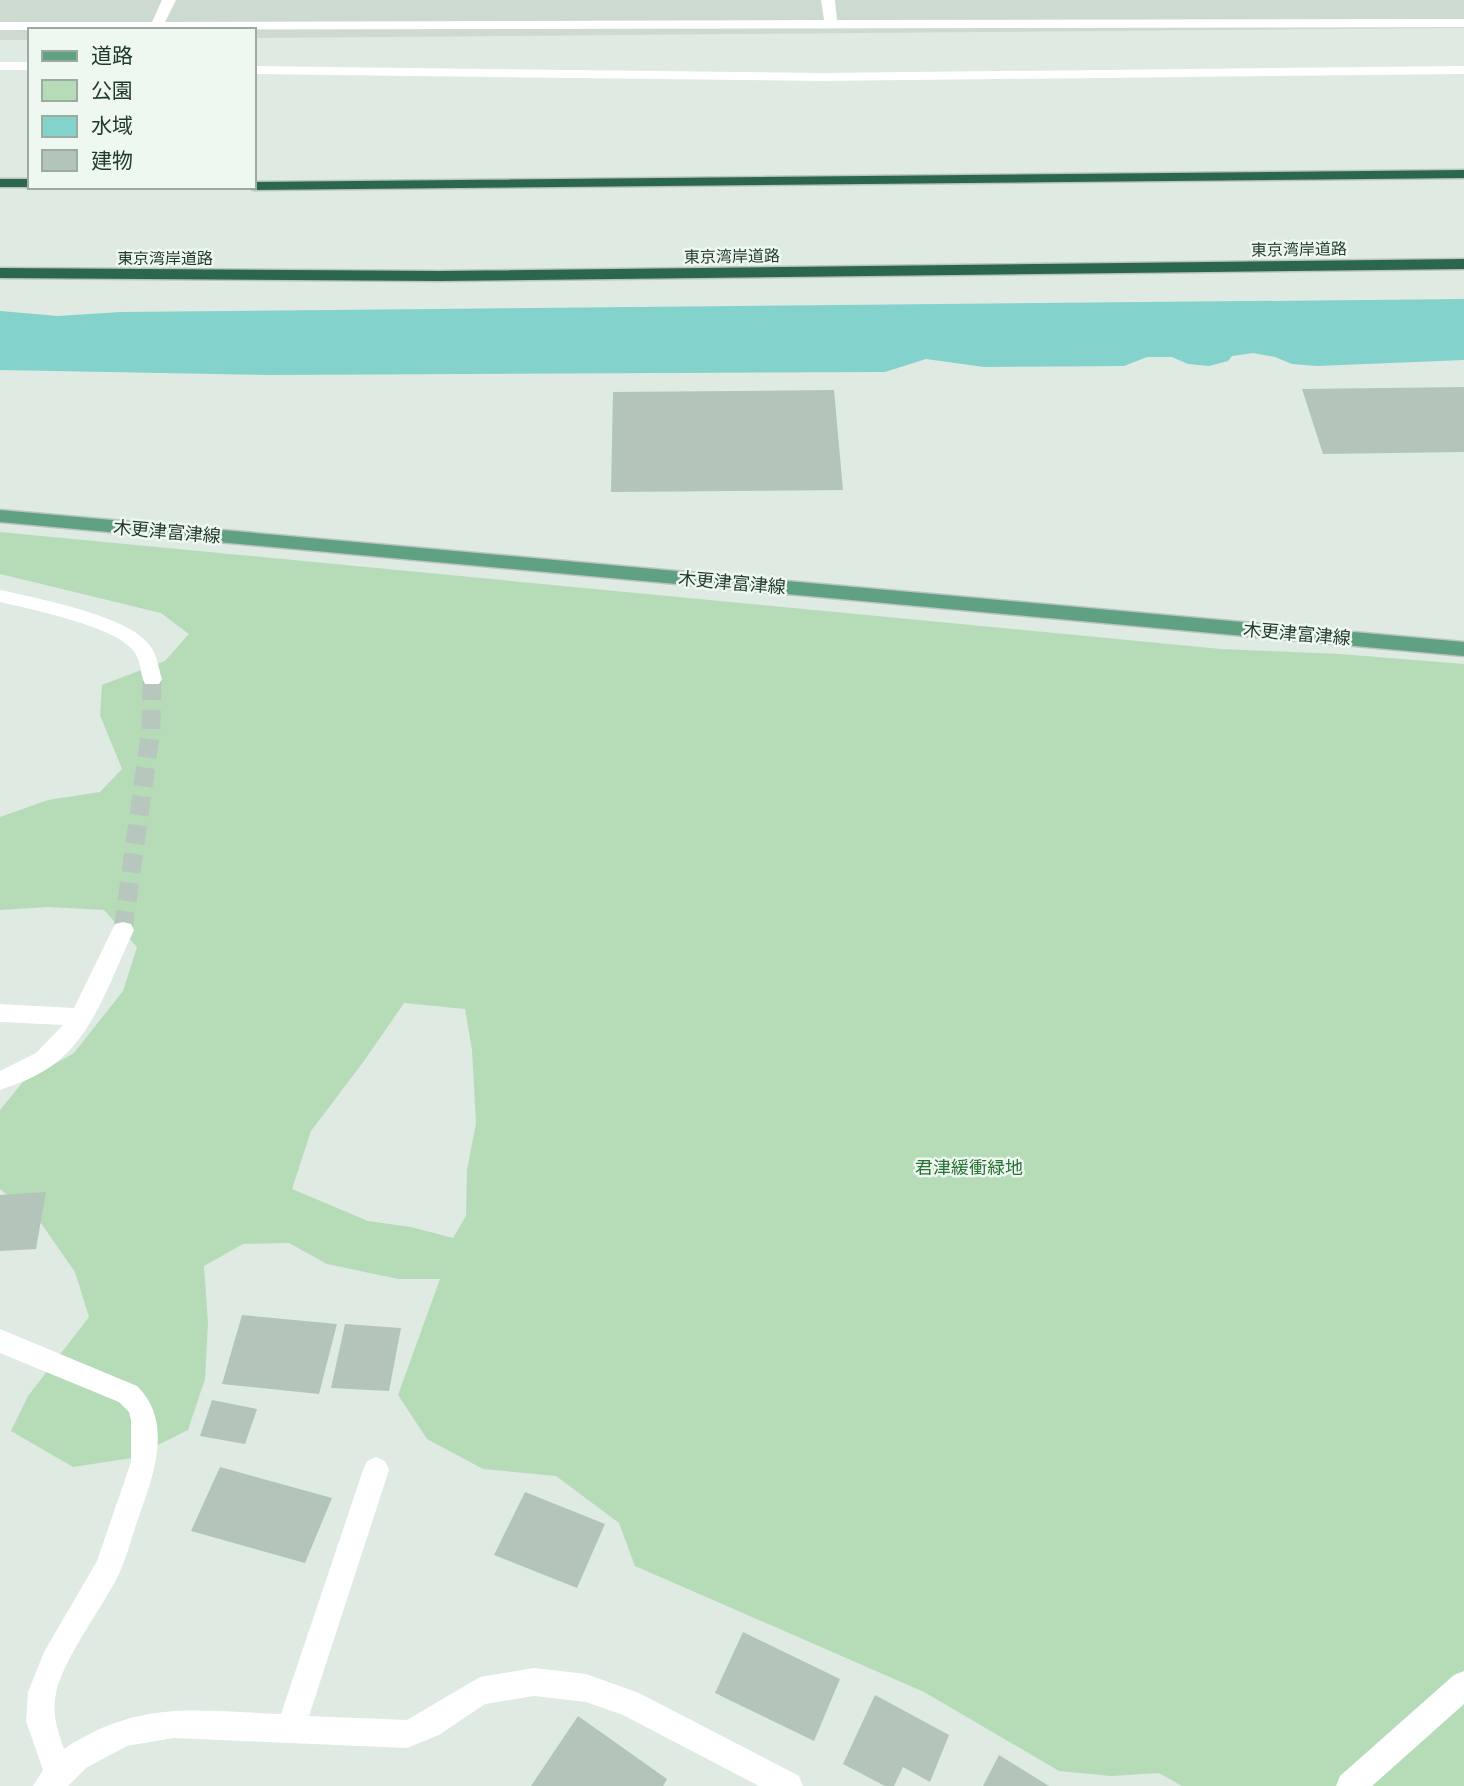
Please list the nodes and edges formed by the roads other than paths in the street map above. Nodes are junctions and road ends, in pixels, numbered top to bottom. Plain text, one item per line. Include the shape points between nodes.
1 (169, 0) edge
2 (828, 0) edge
3 (1464, 23) edge
4 (831, 25) junction
5 (0, 26) edge
6 (156, 27) junction
7 (0, 66) edge
8 (28, 66) edge
9 (1464, 69) edge
10 (256, 70) edge
11 (1464, 174) edge
12 (0, 183) edge
13 (28, 183) edge
14 (256, 186) edge
15 (1464, 264) edge
16 (0, 273) edge
17 (0, 516) edge
18 (0, 596) edge
19 (1464, 649) edge
20 (152, 679) tunnel mouth
21 (123, 930) tunnel mouth
22 (0, 1013) edge
23 (79, 1018) junction
24 (0, 1081) edge
25 (0, 1341) edge
26 (376, 1471) dead end
27 (1464, 1685) edge
28 (290, 1730) junction
29 (53, 1780) edge
30 (789, 1786) edge
31 (1350, 1786) edge

1 - 6 street
2 - 4 street
3 - 4 street
4 - 6 street
5 - 6 street
7 - 8 street
9 - 10 street via 822,77
11 - 14 highway
12 - 13 highway
15 - 16 highway, 東京湾岸道路 via 454,276
17 - 19 main road, 木更津富津線
18 - 20 street via 66,612 124,634 142,648
21 - 23 street
22 - 23 street
23 - 24 street via 57,1049
25 - 29 street via 128,1394 139,1405 144,1420 144,1462 108,1568 54,1662 42,1692 40,1721
26 - 28 street
27 - 31 street
28 - 29 street via 173,1724 124,1732 76,1758
28 - 30 street via 407,1734 429,1726 481,1690 534,1682 586,1688 629,1703

